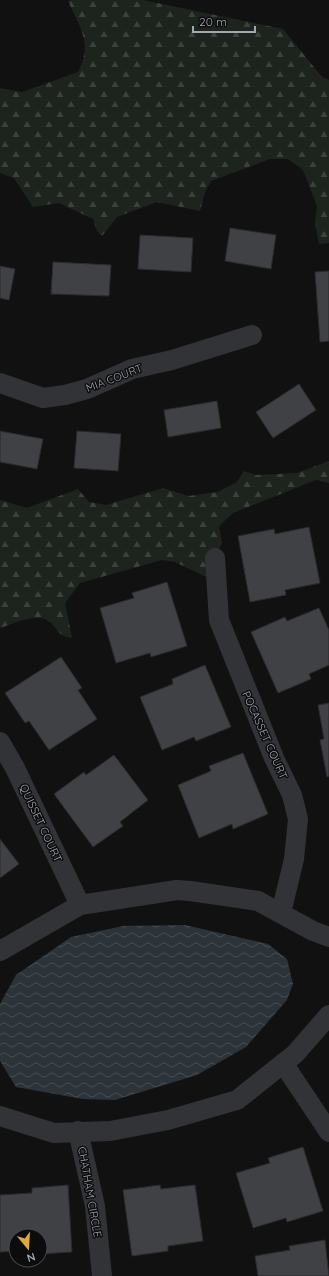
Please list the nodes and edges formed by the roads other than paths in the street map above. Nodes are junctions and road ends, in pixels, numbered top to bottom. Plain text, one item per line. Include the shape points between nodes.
1 (252, 335) dead end
2 (0, 383) edge
3 (215, 558) dead end
4 (0, 742) edge
5 (80, 905) junction
6 (281, 913) junction
7 (329, 937) edge
8 (0, 951) edge
9 (329, 1015) edge
10 (283, 1063) junction
11 (0, 1116) edge
12 (78, 1131) junction
13 (329, 1132) edge
14 (102, 1276) edge

1 - 2 street, MIA COURT via 172,360 132,369 87,389 65,395 43,398
3 - 6 street, POCASSET COURT via 219,620 252,707 292,795 298,819 294,859
4 - 5 street, QUISSET COURT via 15,768
5 - 6 street via 177,890 258,901
5 - 8 street
6 - 7 street via 314,932
9 - 10 street via 295,1054
10 - 12 street via 237,1100 168,1120 110,1131
10 - 13 street
11 - 12 street via 54,1133
12 - 14 street, CHATHAM CIRCLE via 94,1206

